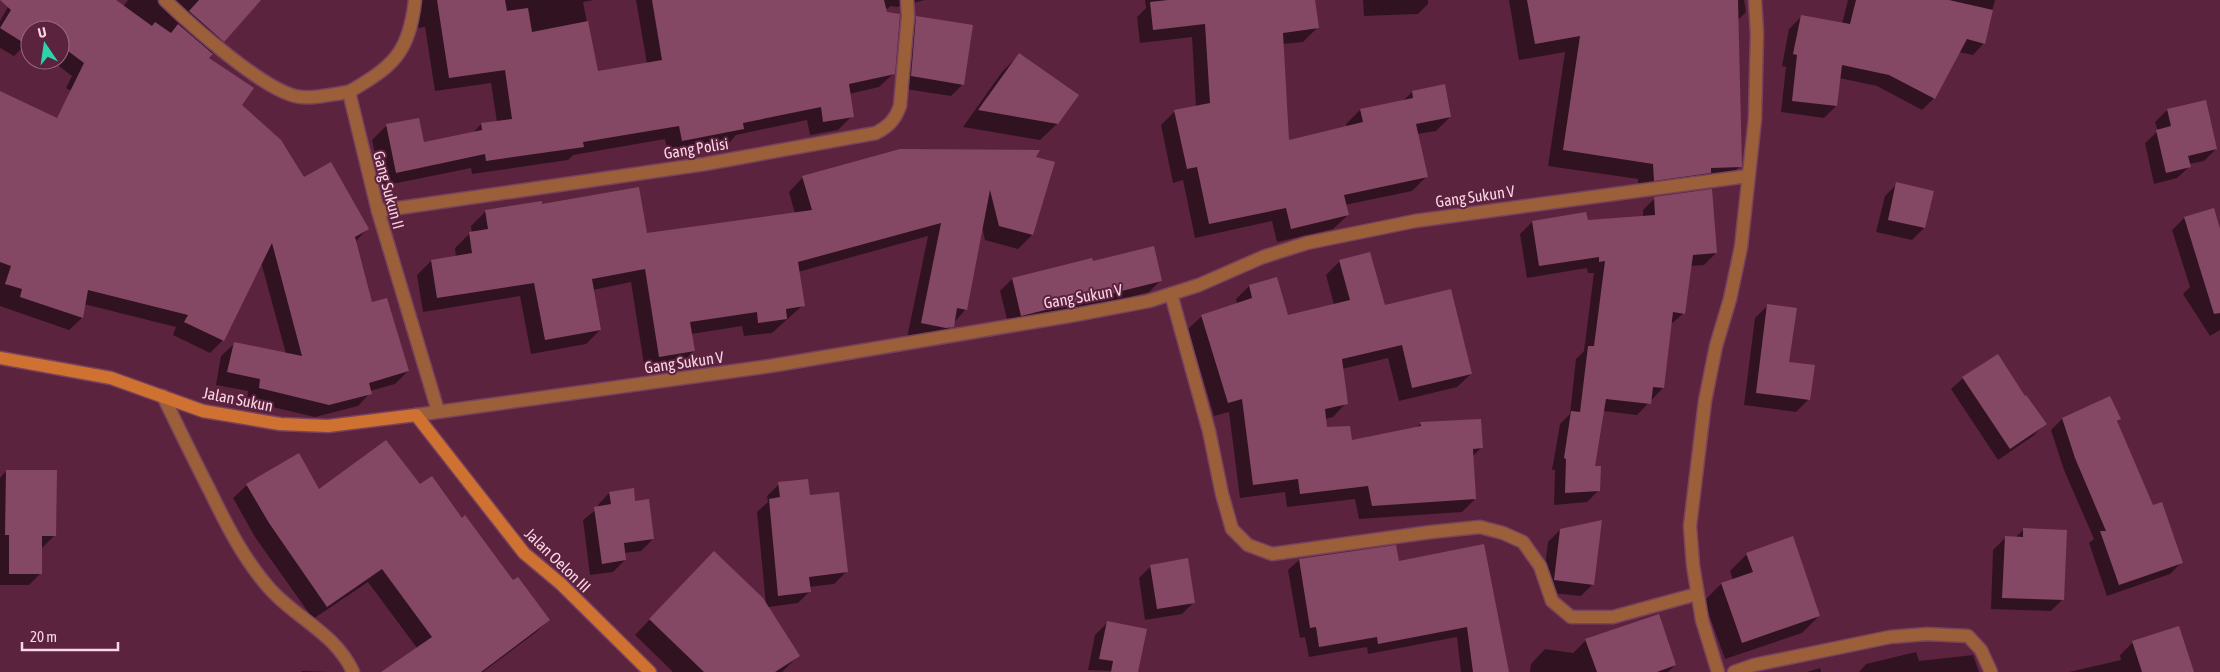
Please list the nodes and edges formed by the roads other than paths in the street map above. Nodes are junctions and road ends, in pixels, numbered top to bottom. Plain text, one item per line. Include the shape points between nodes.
1 (165, 0) edge
2 (415, 0) edge
3 (907, 0) edge
4 (1755, 0) edge
5 (348, 92) junction
6 (1748, 176) junction
7 (378, 211) junction
8 (1171, 294) junction
9 (0, 358) edge
10 (163, 396) junction
11 (438, 411) junction
12 (416, 415) junction
13 (1697, 594) junction
14 (353, 672) edge
15 (650, 672) edge
16 (1718, 672) edge
17 (1734, 672) edge
18 (1991, 672) edge

1 - 5 street via 187,22 276,89 296,96
2 - 5 street via 413,23 406,44 395,60
3 - 7 street, Gang Polisi via 900,106 896,119 876,134 706,164
4 - 6 street via 1758,33 1755,119
5 - 7 street, Gang Sukun II
6 - 8 street, Gang Sukun V via 1415,221 1308,243 1263,256
6 - 13 street via 1741,246 1705,401 1690,526
7 - 11 street, Gang Sukun II
8 - 11 street, Gang Sukun V via 1084,313 770,366
8 - 13 street via 1232,529 1248,545 1272,554 1480,528 1523,542 1540,566 1552,601 1571,617 1614,617
9 - 10 street, Jalan Sukun via 111,378
10 - 12 street, Jalan Sukun via 203,411 280,424 328,426
10 - 14 street via 246,558 271,590 334,642
11 - 12 street, Gang Sukun V
12 - 15 street, Jalan Oelon III via 524,553 561,584
13 - 16 street
17 - 18 street via 1890,637 1927,634 1968,636 1981,650

